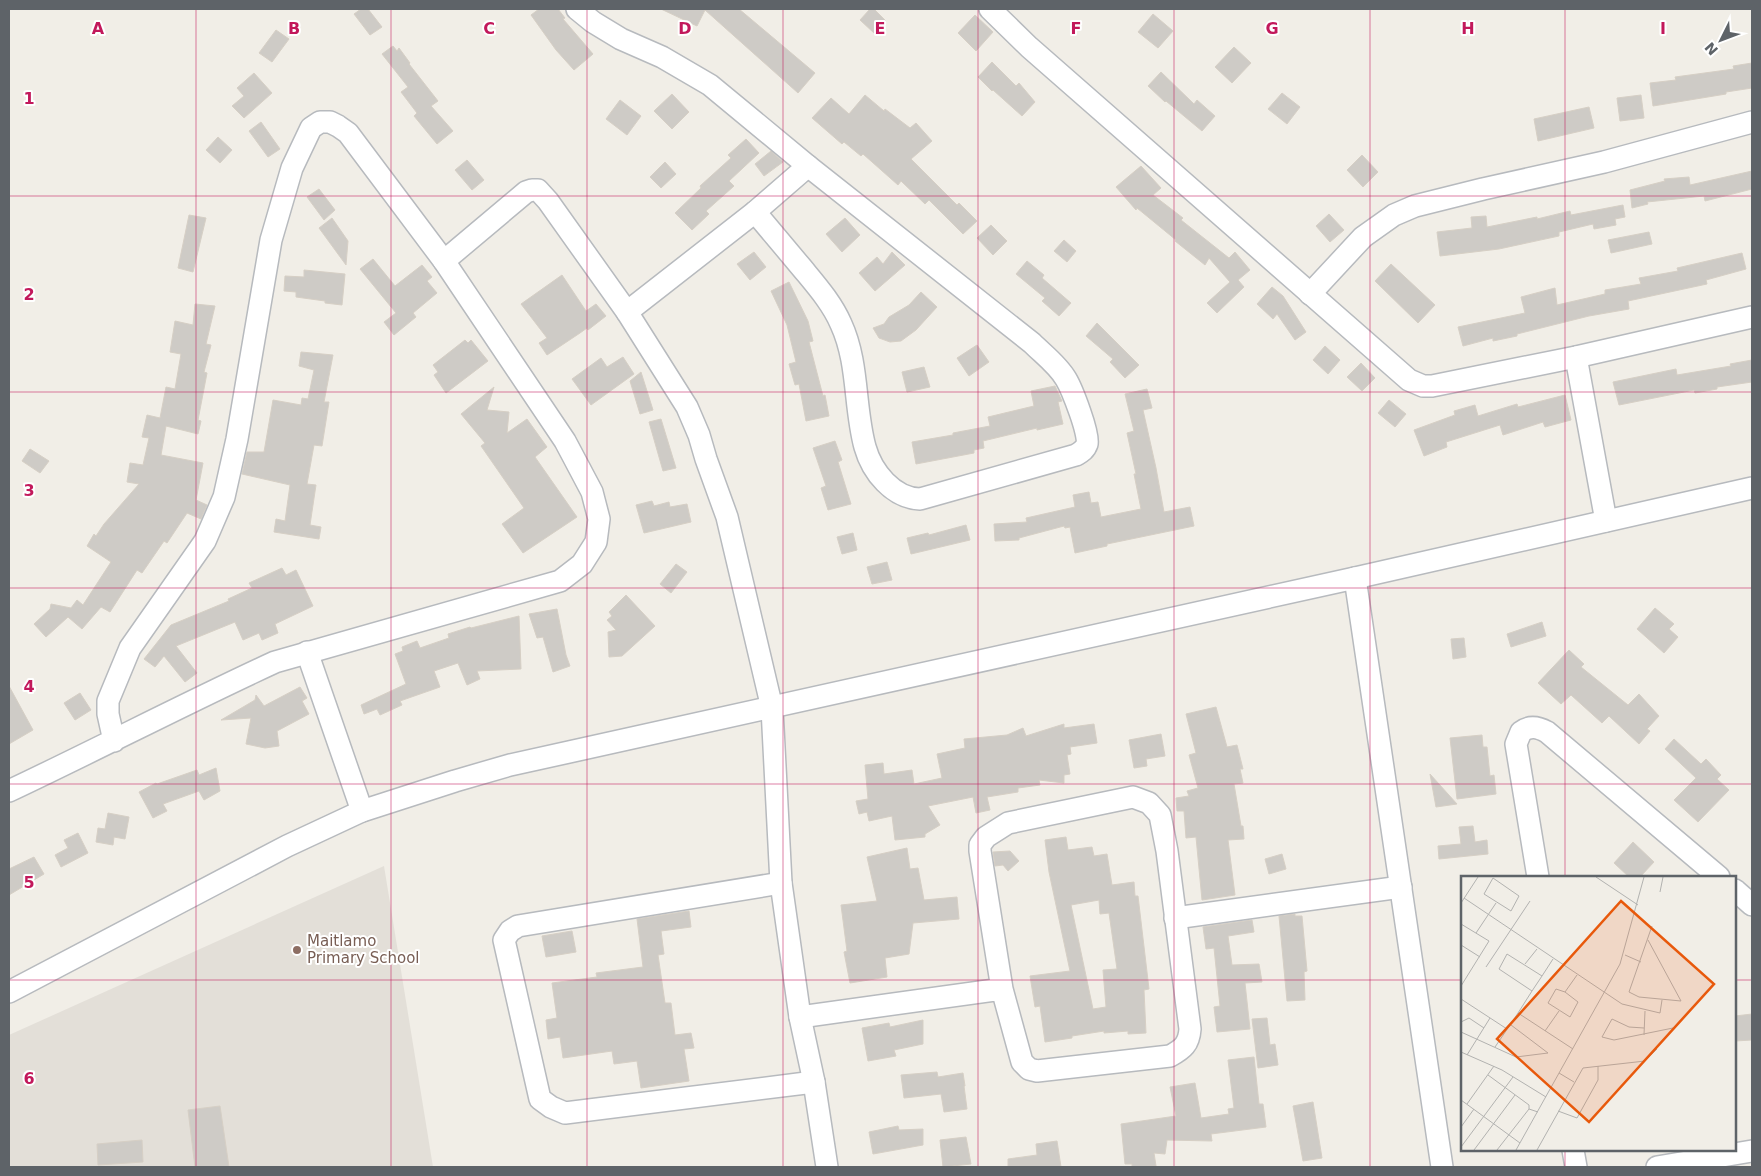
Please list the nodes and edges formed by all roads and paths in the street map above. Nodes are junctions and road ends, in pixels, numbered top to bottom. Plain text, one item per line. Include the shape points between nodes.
1 (577, 9) edge
2 (990, 9) edge
3 (1752, 122) edge
4 (808, 166) junction
5 (755, 212) junction
6 (444, 261) junction
7 (1310, 294) junction
8 (627, 312) junction
9 (1752, 317) edge
10 (1576, 357) junction
11 (1752, 488) edge
12 (1606, 521) junction
13 (1355, 578) junction
14 (308, 652) junction
15 (772, 708) junction
16 (114, 741) junction
17 (9, 791) edge
18 (362, 811) junction
19 (1538, 876) edge
20 (1718, 876) edge
21 (781, 883) junction
22 (1401, 886) junction
23 (1736, 891) edge
24 (1752, 905) edge
25 (1175, 918) junction
26 (1002, 989) junction
27 (9, 992) edge
28 (800, 1017) junction
29 (814, 1082) junction
30 (1573, 1151) edge
31 (1752, 1151) edge
32 (827, 1167) edge
33 (1442, 1167) edge
34 (1576, 1167) edge
35 (1657, 1167) edge

1 - 4 street via 621,39 662,56 710,85
2 - 7 street
3 - 7 street via 1604,162 1415,206 1394,215 1363,237
4 - 5 street
4 - 5 street via 1054,363 1074,394 1088,439 1085,449 1076,455 920,499 896,492 878,472 865,447 850,349 841,324 826,297
5 - 8 street
6 - 8 street via 526,192 538,190
6 - 14 street via 566,441 592,492 599,519 596,542 582,564 560,581
6 - 16 street via 348,133 330,122 320,122 311,128 292,168 271,240 224,497 205,541 130,648 108,701
7 - 10 street via 1409,380 1423,386
8 - 15 street via 686,407 699,435 727,517
9 - 10 street
10 - 12 street
11 - 12 street
12 - 13 street
13 - 15 street
13 - 22 street
14 - 16 street via 275,662
14 - 18 street
15 - 18 street via 510,765
15 - 21 street
16 - 17 street
18 - 27 street via 287,846
19 - 20 street via 1516,744 1521,732 1533,727 1547,732
21 - 28 street
21 - 29 street via 518,926 504,940 540,1099 551,1107 566,1113
22 - 25 street
22 - 33 street
23 - 24 street
25 - 26 street via 1190,1029 1186,1046 1170,1056 1037,1072 1022,1062
25 - 26 street via 1160,815 1150,803 1133,797 1008,823 986,837 980,845
26 - 28 street
28 - 29 street
29 - 32 street
30 - 34 street
31 - 35 street

